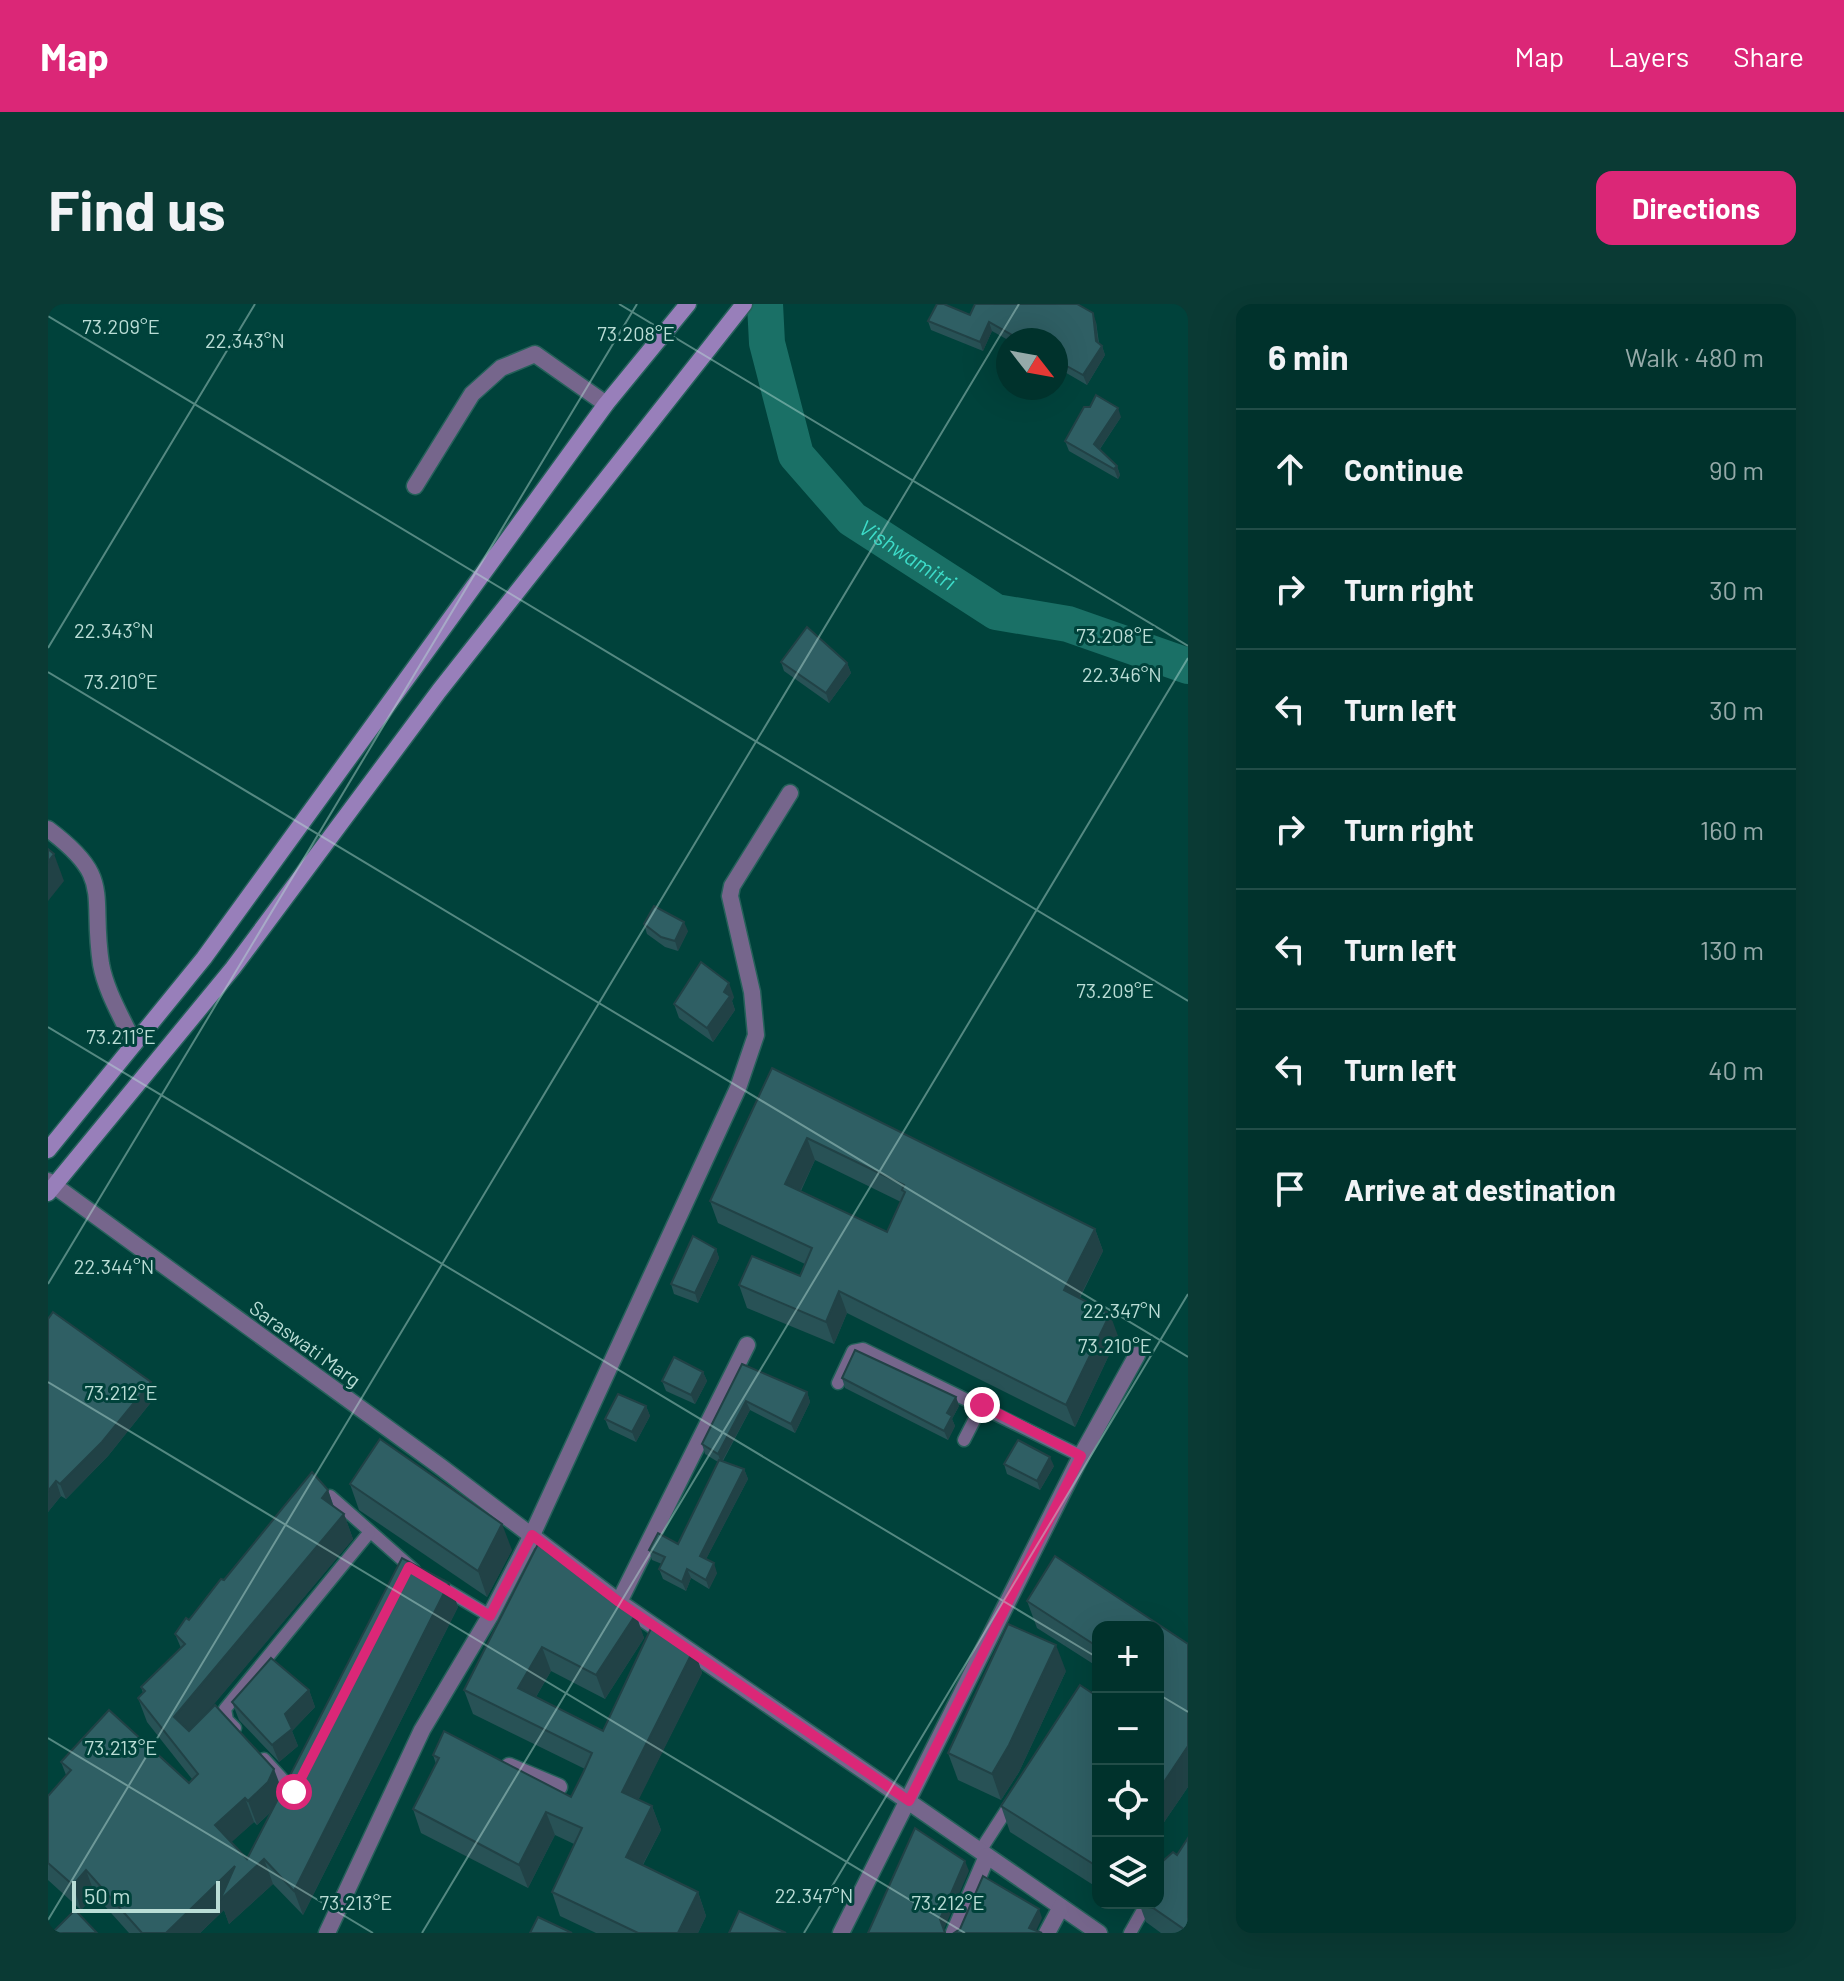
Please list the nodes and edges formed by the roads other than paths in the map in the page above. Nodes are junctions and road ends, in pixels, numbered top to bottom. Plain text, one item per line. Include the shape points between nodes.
1 (688, 304) edge
2 (744, 304) edge
3 (606, 404) junction
4 (415, 486) dead end
5 (790, 793) dead end
6 (48, 829) edge
7 (134, 1044) junction
8 (48, 1150) edge
9 (50, 1186) edge
10 (747, 1345) dead end
11 (1137, 1355) dead end
12 (838, 1383) dead end
13 (982, 1405) junction
14 (964, 1440) dead end
15 (1081, 1456) junction
16 (330, 1496) dead end
17 (369, 1533) junction
18 (532, 1535) junction
19 (409, 1567) junction
20 (402, 1581) edge
21 (619, 1602) junction
22 (490, 1616) junction
23 (246, 1740) edge
24 (256, 1751) edge
25 (490, 1758) edge
26 (302, 1778) edge
27 (559, 1787) edge
28 (1020, 1788) edge
29 (294, 1792) junction
30 (909, 1801) junction
31 (288, 1805) edge
32 (984, 1854) junction
33 (1061, 1907) junction
34 (1144, 1909) edge
35 (327, 1933) edge
36 (841, 1933) edge
37 (954, 1933) edge
38 (1047, 1933) edge
39 (1099, 1933) edge
40 (1130, 1933) edge

1 - 3 main road
2 - 9 main road via 439,691 233,968
3 - 4 street via 535,354 501,368 472,394
3 - 7 main road via 204,958
5 - 18 street via 730,896 752,992 755,1044
6 - 7 street via 86,861 95,880 101,964
7 - 8 main road
9 - 18 street, Saraswati Marg
10 - 21 street
11 - 15 street
12 - 13 lane via 853,1351 863,1349
13 - 14 lane
13 - 15 lane
15 - 30 street
16 - 17 lane
17 - 19 lane
17 - 23 lane via 225,1709 227,1720
18 - 21 street, Saraswati Marg
18 - 22 street
19 - 20 lane
19 - 22 lane
21 - 30 street, Saraswati Marg
22 - 35 street
24 - 29 lane
25 - 27 street
26 - 29 lane
28 - 32 lane
29 - 31 lane
30 - 32 street, Saraswati Marg
30 - 36 street
32 - 33 street, Saraswati Marg
32 - 37 street
33 - 38 street
33 - 39 street, Saraswati Marg
34 - 40 lane

